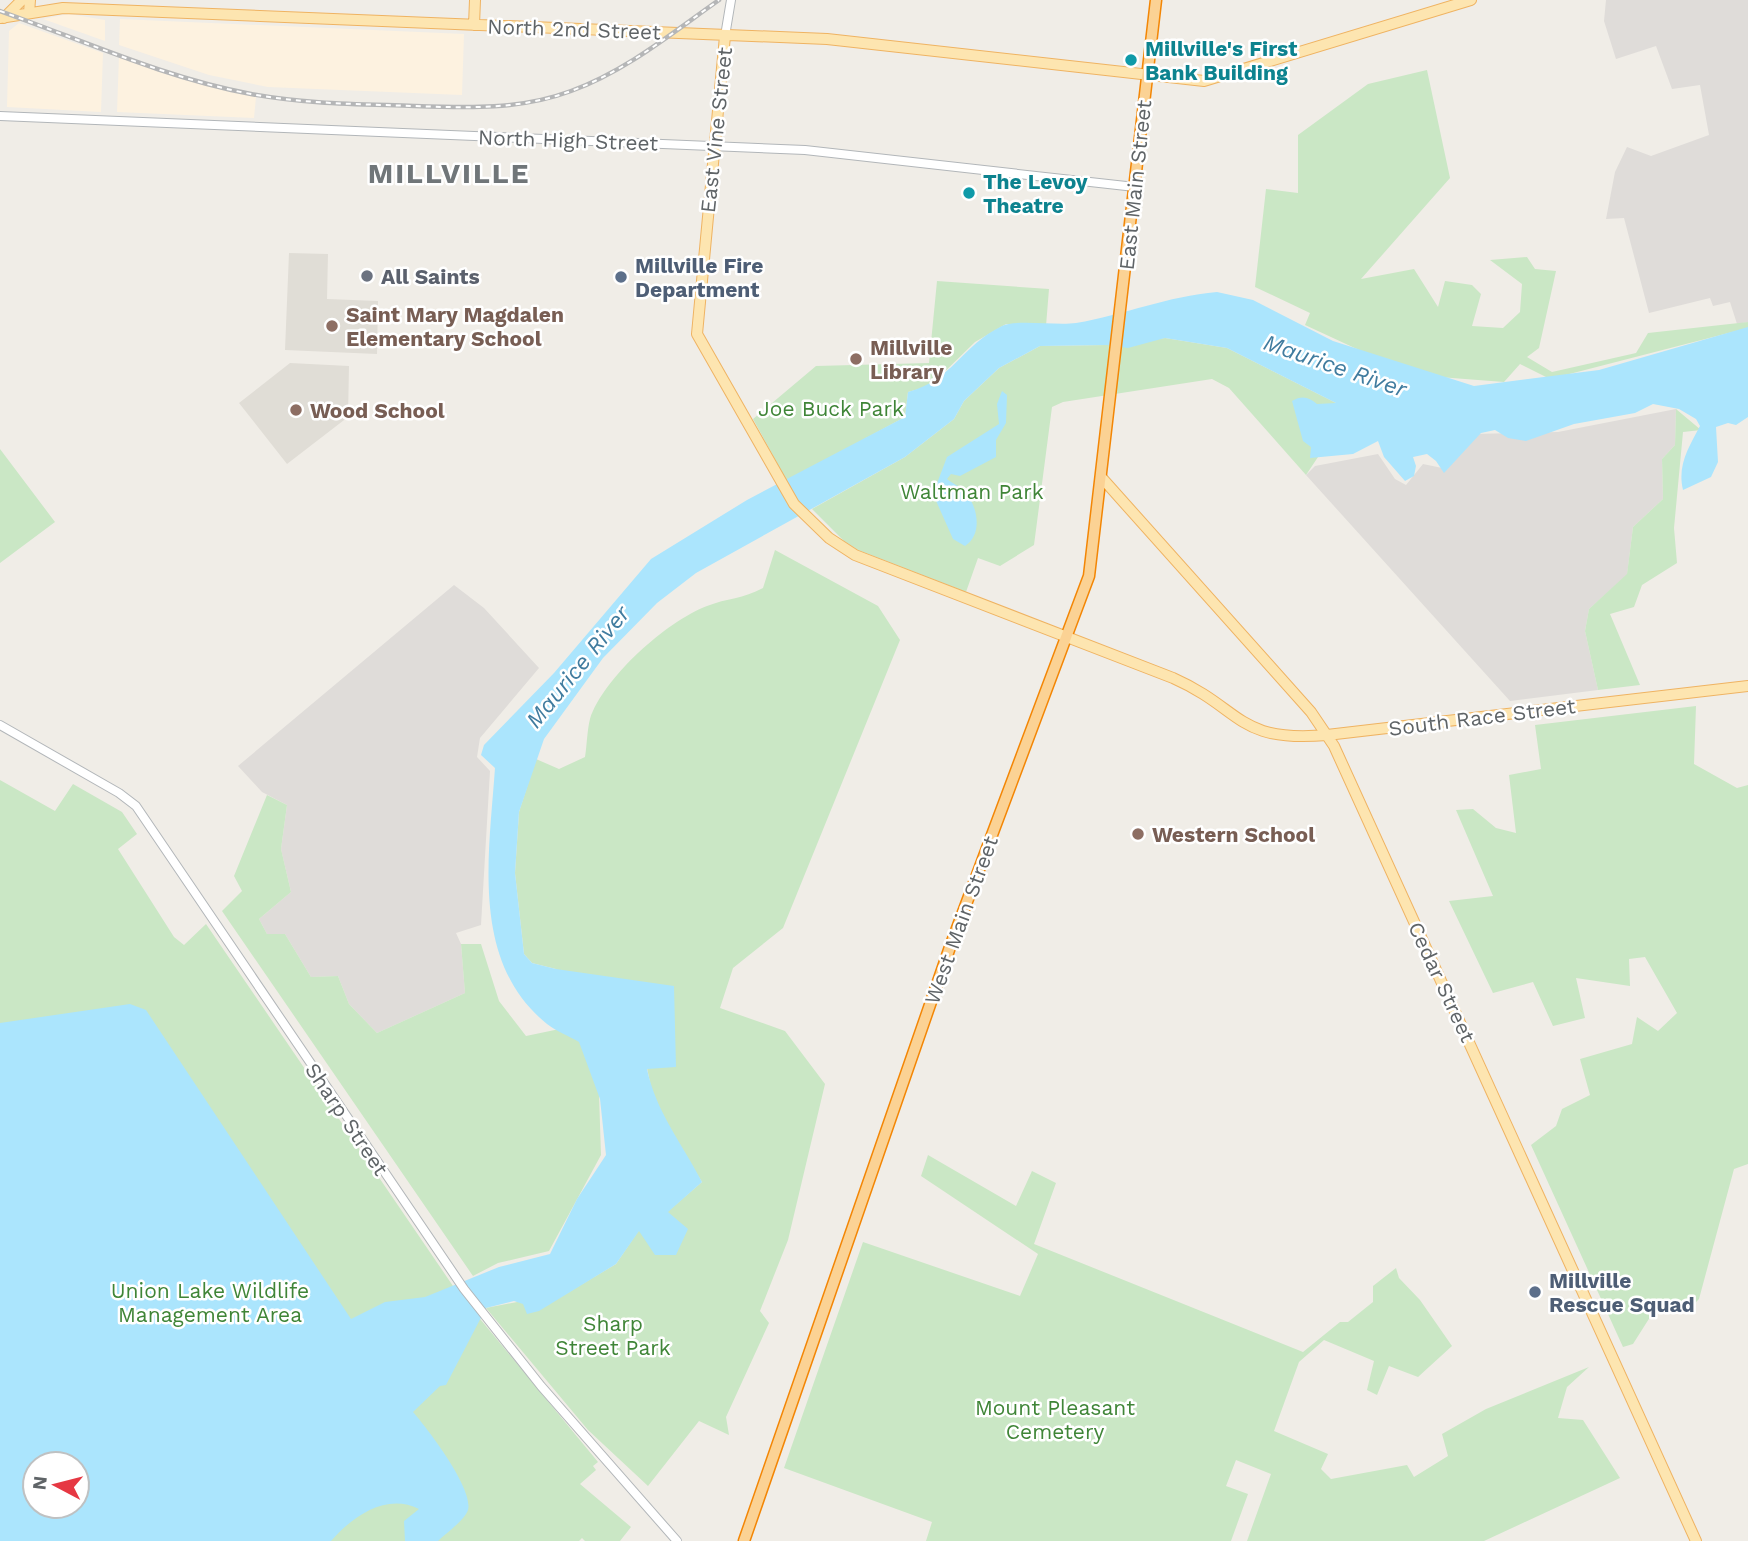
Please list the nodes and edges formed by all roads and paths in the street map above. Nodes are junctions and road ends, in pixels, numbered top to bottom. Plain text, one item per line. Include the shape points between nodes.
1 (22, 0) edge
2 (30, 0) edge
3 (49, 0) edge
4 (475, 0) edge
5 (730, 0) edge
6 (1156, 0) edge
7 (1471, 0) edge
8 (67, 8) junction
9 (29, 13) junction
10 (2, 18) edge
11 (474, 25) junction
12 (725, 36) junction
13 (1147, 75) junction
14 (0, 116) edge
15 (715, 146) junction
16 (1135, 187) junction
17 (1123, 287) joint
18 (700, 342) joint
19 (1102, 478) junction
20 (1067, 638) junction
21 (1748, 686) edge
22 (0, 725) edge
23 (1327, 735) junction
24 (677, 1541) edge
25 (744, 1541) edge
26 (1696, 1541) edge

1 - 10 main road
2 - 9 main road
3 - 8 main road
4 - 11 main road
5 - 12 street, East Vine Street
6 - 13 highway, East Main Street
7 - 13 main road, North 2nd Street via 1211,80
8 - 9 main road, North 2nd Street
8 - 11 main road, North 2nd Street
9 - 10 main road, North 2nd Street
11 - 12 main road, North 2nd Street
12 - 13 main road, North 2nd Street via 840,40
12 - 15 main road, East Vine Street
13 - 16 highway, East Main Street
14 - 15 street, North High Street
15 - 16 street, North High Street via 837,152
15 - 18 main road, East Vine Street via 696,332
16 - 17 highway, East Main Street
17 - 19 highway, West Main Street
18 - 20 main road, South Race Street via 777,479 804,516 829,538 864,560
19 - 20 highway, West Main Street via 1091,566
19 - 23 main road, Cedar Street
20 - 23 main road, South Race Street via 1185,683 1252,729 1289,738
20 - 25 highway, West Main Street via 950,947
21 - 23 main road, South Race Street
22 - 24 street, Sharp Street via 136,806 464,1289 541,1386
23 - 26 main road, Cedar Street

